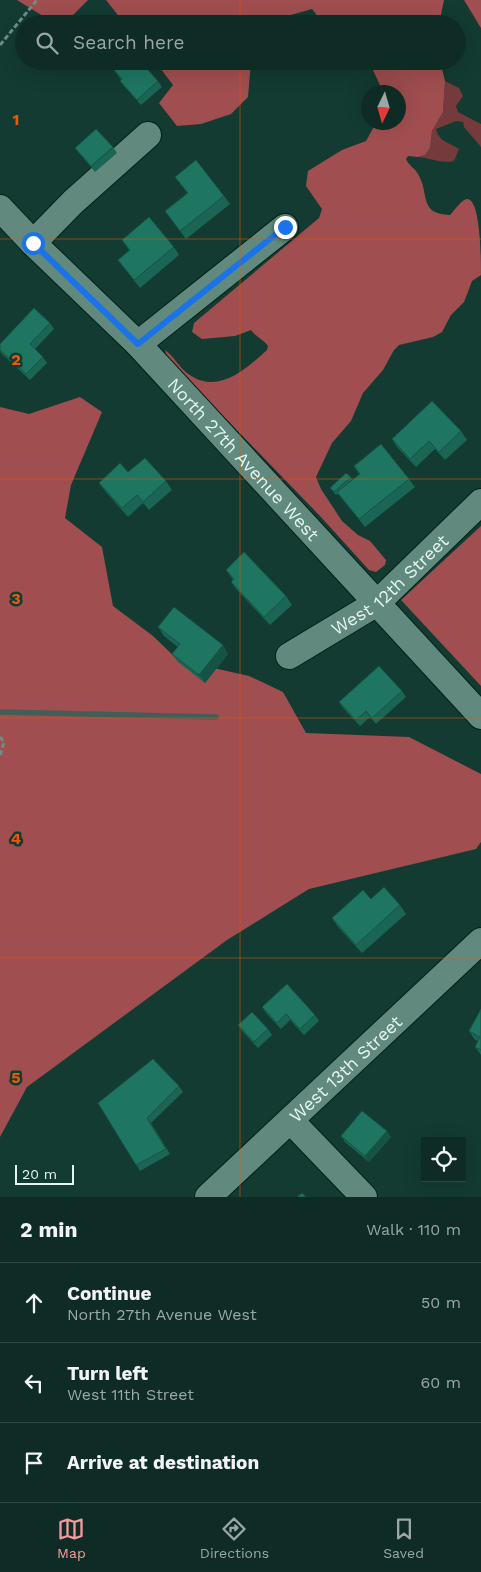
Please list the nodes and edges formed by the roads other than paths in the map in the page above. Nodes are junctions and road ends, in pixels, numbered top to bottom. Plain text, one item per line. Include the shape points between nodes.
1 (148, 136) dead end
2 (0, 208) edge
3 (285, 227) dead end
4 (33, 243) junction
5 (138, 344) junction
6 (481, 502) edge
7 (378, 603) junction
8 (289, 656) dead end
9 (481, 716) edge
10 (481, 941) edge
11 (291, 1121) junction
12 (208, 1197) edge
13 (364, 1197) edge

1 - 4 street via 73,202
2 - 4 street, North 27th Avenue West
3 - 5 street
4 - 5 street, North 27th Avenue West
5 - 7 street, North 27th Avenue West
6 - 7 street, West 12th Street
7 - 8 street, West 12th Street
7 - 9 street, North 27th Avenue West
10 - 11 street, West 13th Street
11 - 12 street, West 13th Street
11 - 13 street

